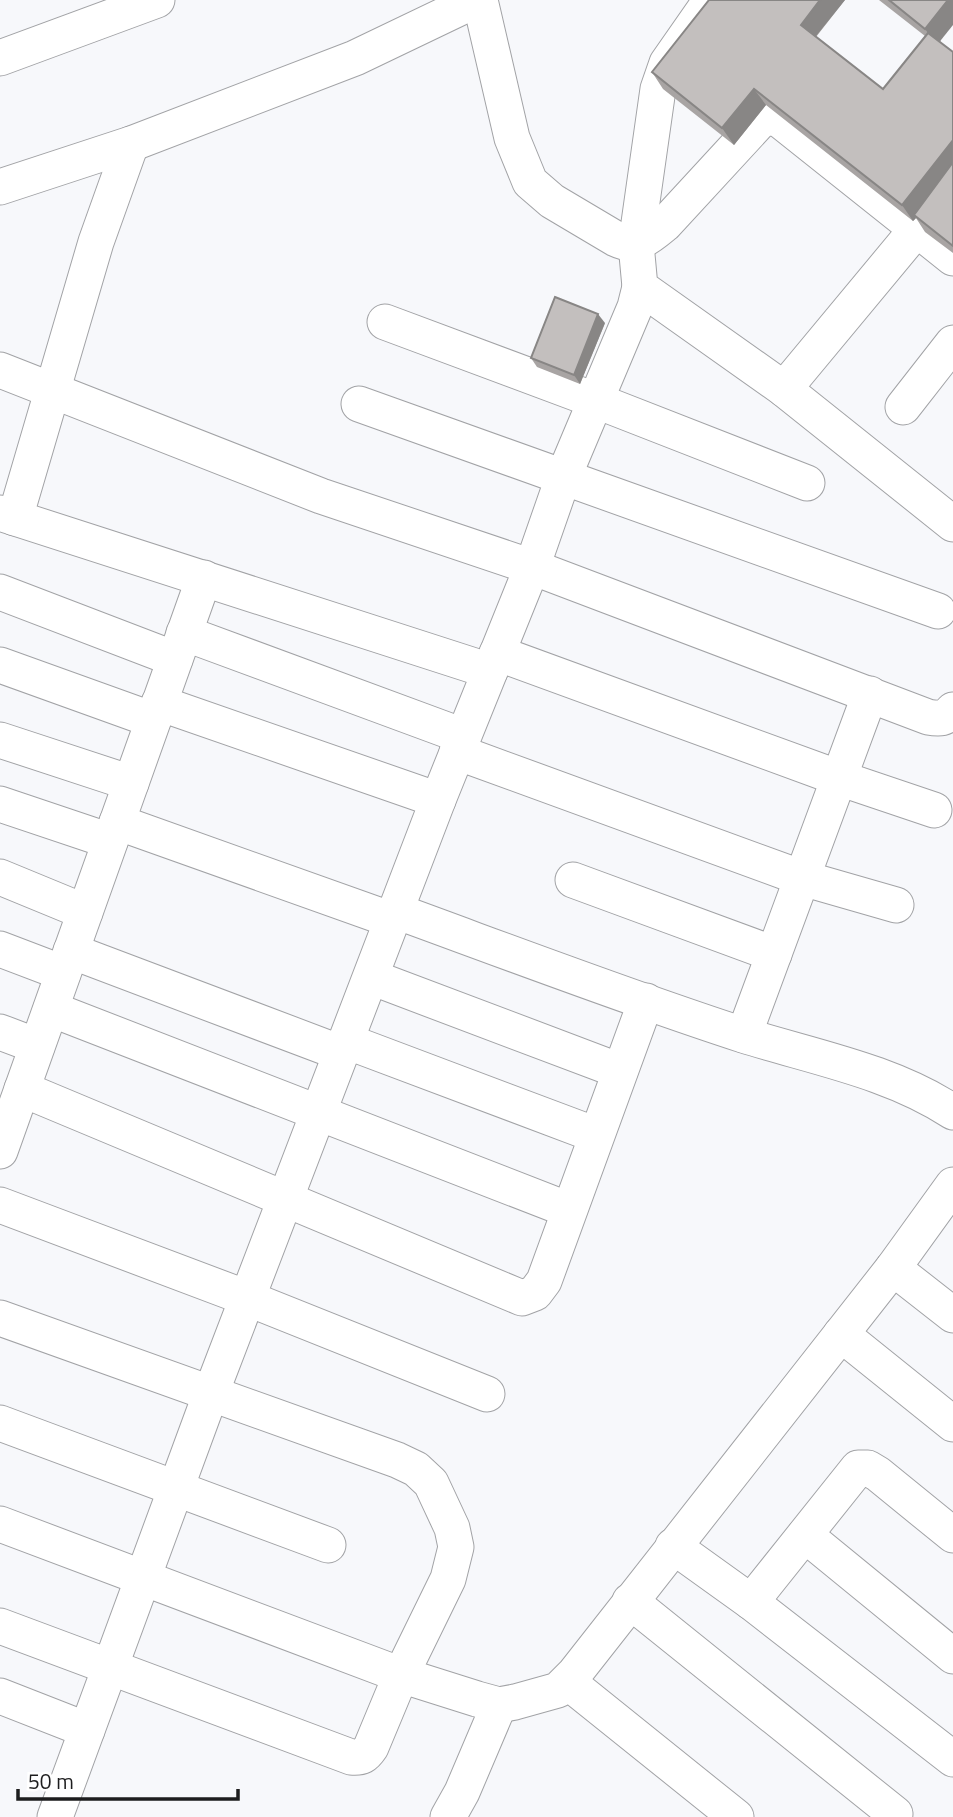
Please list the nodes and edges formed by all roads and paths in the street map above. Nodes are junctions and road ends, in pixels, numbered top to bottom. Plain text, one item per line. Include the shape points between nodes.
1 (157, 0) edge
2 (478, 0) edge
3 (711, 0) edge
4 (0, 58) edge
5 (131, 144) junction
6 (953, 180) edge
7 (0, 187) edge
8 (916, 230) junction
9 (636, 244) junction
10 (953, 258) edge
11 (640, 287) junction
12 (385, 322) dead end
13 (953, 342) edge
14 (0, 370) edge
15 (784, 390) junction
16 (54, 392) junction
17 (597, 401) junction
18 (359, 404) dead end
19 (903, 407) dead end
20 (563, 478) junction
21 (807, 483) dead end
22 (8, 516) edge
23 (953, 524) edge
24 (532, 567) junction
25 (204, 578) junction
26 (0, 592) edge
27 (938, 611) dead end
28 (180, 646) junction
29 (493, 662) junction
30 (0, 665) edge
31 (870, 694) junction
32 (953, 710) edge
33 (156, 711) junction
34 (0, 740) edge
35 (460, 744) junction
36 (839, 778) junction
37 (131, 783) junction
38 (438, 800) junction
39 (0, 804) edge
40 (934, 810) dead end
41 (113, 832) junction
42 (0, 877) edge
43 (802, 878) junction
44 (573, 880) dead end
45 (896, 905) dead end
46 (85, 912) junction
47 (394, 916) junction
48 (0, 949) edge
49 (774, 954) junction
50 (67, 962) junction
51 (370, 977) junction
52 (646, 1002) junction
53 (51, 1009) junction
54 (0, 1032) edge
55 (744, 1035) junction
56 (37, 1046) junction
57 (344, 1047) junction
58 (620, 1071) junction
59 (22, 1090) junction
60 (953, 1112) edge
61 (318, 1113) junction
62 (596, 1135) junction
63 (0, 1151) edge
64 (951, 1192) edge
65 (286, 1198) junction
66 (0, 1205) edge
67 (569, 1210) junction
68 (893, 1268) junction
69 (247, 1298) junction
70 (953, 1315) edge
71 (0, 1318) edge
72 (841, 1334) junction
73 (211, 1393) junction
74 (487, 1394) dead end
75 (0, 1423) edge
76 (953, 1424) edge
77 (176, 1487) junction
78 (0, 1524) edge
79 (805, 1535) junction
80 (953, 1535) edge
81 (328, 1545) dead end
82 (673, 1546) junction
83 (144, 1576) junction
84 (630, 1601) junction
85 (751, 1602) junction
86 (0, 1626) edge
87 (953, 1656) edge
88 (110, 1668) junction
89 (401, 1675) junction
90 (568, 1682) junction
91 (0, 1696) edge
92 (499, 1704) junction
93 (87, 1730) junction
94 (953, 1759) edge
95 (895, 1814) dead end
96 (55, 1817) edge
97 (448, 1817) edge
98 (736, 1817) edge

1 - 4 street
2 - 5 street via 355,58
2 - 9 street via 513,138 530,182 552,201 616,239
3 - 9 street via 675,51 657,89
5 - 7 street
5 - 16 street via 96,242
6 - 8 street
8 - 9 street via 773,117 759,122 664,224
8 - 10 street
8 - 15 street
9 - 11 street
11 - 15 street
11 - 17 street
12 - 17 street
13 - 19 street
14 - 16 street
15 - 23 street
16 - 22 street
16 - 24 street via 321,496
17 - 20 street
17 - 21 street
18 - 20 street
20 - 24 street
20 - 27 street
22 - 25 street
24 - 29 street
24 - 31 street
25 - 28 street
25 - 29 street
26 - 28 street
28 - 33 street
28 - 35 street
29 - 35 street
29 - 36 street
30 - 33 street
31 - 32 street via 938,719
31 - 36 street
33 - 37 street
33 - 38 street
34 - 37 street
35 - 38 street
35 - 43 street
36 - 40 street
36 - 43 street
37 - 41 street
38 - 47 street
39 - 41 street
41 - 46 street
41 - 47 street
42 - 46 street
43 - 45 street
43 - 49 street
44 - 49 street
46 - 50 street
47 - 51 street
47 - 52 street
48 - 50 street
49 - 55 street
50 - 53 street
50 - 57 street
51 - 57 street
51 - 58 street
52 - 55 street
52 - 58 street
53 - 56 street
53 - 61 street
54 - 56 street
55 - 60 street via 889,1079
56 - 59 street
57 - 61 street
57 - 62 street
58 - 62 street
59 - 63 street
59 - 65 street
61 - 65 street
61 - 67 street
62 - 67 street
64 - 68 street
65 - 67 street via 522,1298 535,1293 544,1281
65 - 69 street
66 - 69 street
68 - 70 street
68 - 72 street
69 - 73 street
69 - 74 street
71 - 73 street
72 - 76 street
72 - 82 street
73 - 77 street
73 - 89 street via 397,1460 431,1483 456,1547 448,1578
75 - 77 street
77 - 81 street
77 - 83 street
78 - 83 street
79 - 80 street via 850,1476 858,1468 868,1468
79 - 85 street
79 - 87 street
82 - 84 street
82 - 85 street
83 - 88 street
83 - 89 street
84 - 90 street
84 - 95 street
85 - 94 street
86 - 88 street
88 - 89 street via 359,1758 371,1747
88 - 93 street
89 - 92 street
90 - 92 street via 558,1690
90 - 98 street
91 - 93 street
92 - 97 street
93 - 96 street

